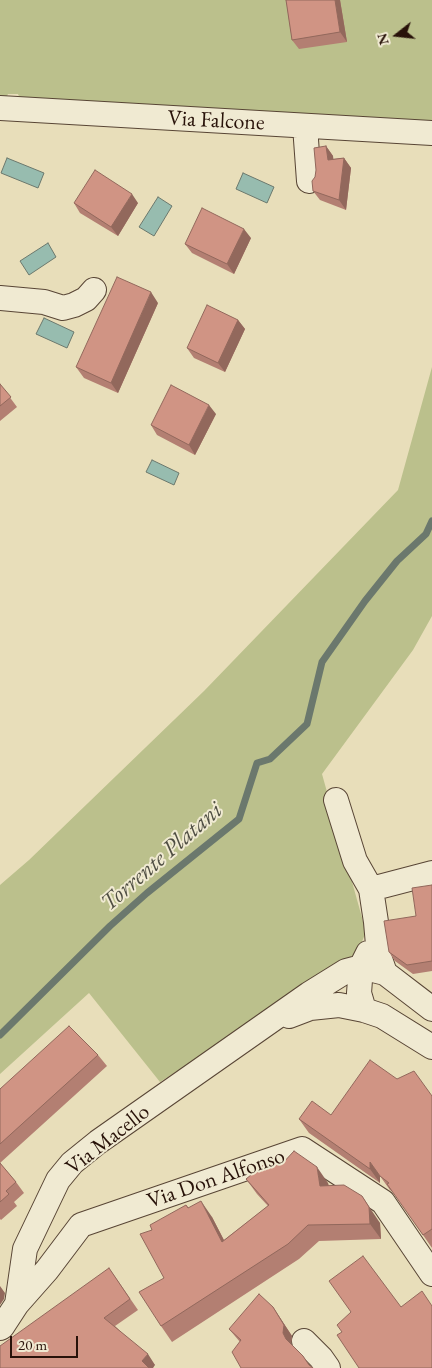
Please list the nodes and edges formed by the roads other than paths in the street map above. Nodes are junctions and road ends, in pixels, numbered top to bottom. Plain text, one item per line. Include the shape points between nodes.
1 (0, 108) edge
2 (305, 126) junction
3 (432, 133) edge
4 (309, 181) dead end
5 (94, 290) dead end
6 (0, 298) edge
7 (336, 800) dead end
8 (432, 873) edge
9 (371, 889) junction
10 (376, 922) junction
11 (361, 967) junction
12 (385, 973) junction
13 (432, 1009) edge
14 (364, 1010) junction
15 (266, 1025) junction
16 (432, 1047) edge
17 (432, 1274) edge
18 (17, 1304) junction
19 (0, 1328) edge
20 (304, 1341) dead end
21 (328, 1368) edge

1 - 2 street, Via Falcone
2 - 3 street, Via Falcone
2 - 4 street
5 - 6 street via 86,299 63,308 44,302
7 - 9 street via 355,861
8 - 9 street
9 - 10 street
10 - 11 street via 370,949
10 - 12 street via 379,956
11 - 12 street
11 - 14 street via 360,993
11 - 15 street via 346,971
12 - 13 street
14 - 15 street via 339,1005 310,1008
14 - 16 street via 382,1016
15 - 18 street, Via Macello via 72,1163 58,1180 25,1249
17 - 18 street, Via Don Alfonso via 383,1202 302,1150 81,1225
18 - 19 street, Via Macello
20 - 21 street

